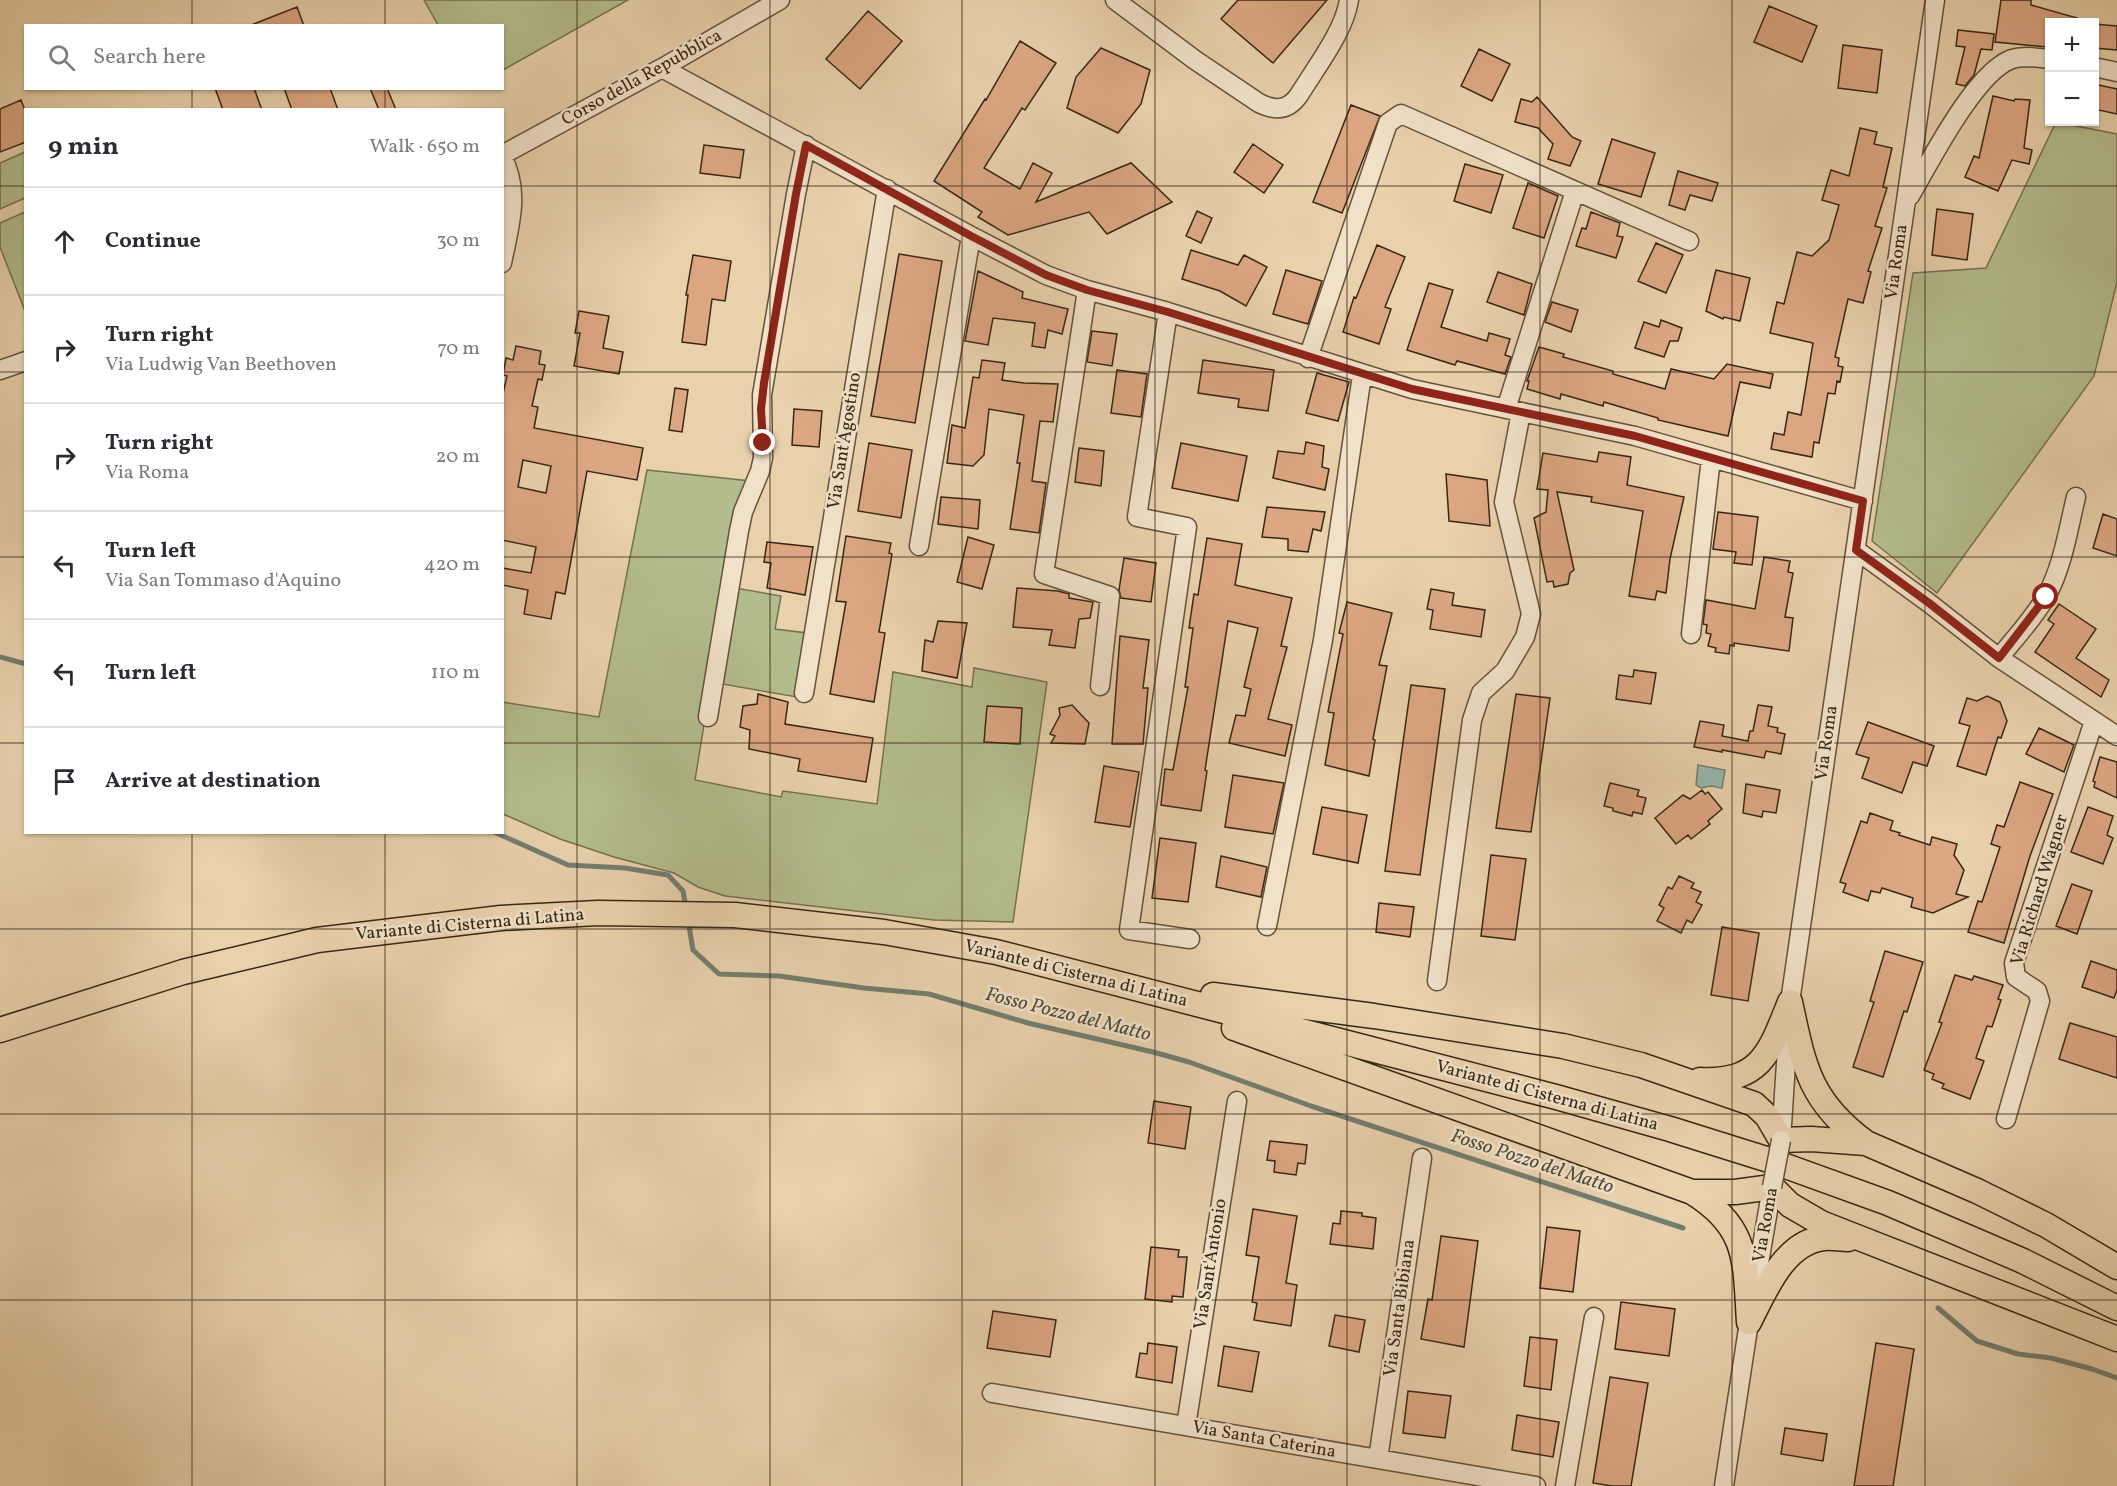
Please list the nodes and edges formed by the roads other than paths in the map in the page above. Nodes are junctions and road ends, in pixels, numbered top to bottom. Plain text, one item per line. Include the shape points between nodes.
1 (780, 0) edge
2 (1115, 0) edge
3 (1349, 0) edge
4 (1935, 0) edge
5 (2045, 59) edge
6 (662, 68) junction
7 (2099, 69) edge
8 (2117, 72) edge
9 (806, 145) junction
10 (504, 155) edge
11 (504, 161) edge
12 (887, 189) junction
13 (1575, 191) junction
14 (1905, 204) junction
15 (971, 236) junction
16 (1689, 241) dead end
17 (504, 251) edge
18 (1087, 290) junction
19 (1168, 312) junction
20 (1308, 358) junction
21 (24, 362) edge
22 (0, 370) edge
23 (1362, 375) junction
24 (1514, 411) junction
25 (1711, 458) junction
26 (2076, 497) dead end
27 (1863, 501) junction
28 (919, 546) dead end
29 (1856, 550) junction
30 (1691, 634) dead end
31 (1999, 658) junction
32 (1100, 686) dead end
33 (804, 693) dead end
34 (708, 717) dead end
35 (2094, 721) junction
36 (2117, 736) edge
37 (1267, 926) dead end
38 (1190, 939) dead end
39 (1106, 981) junction
40 (1437, 981) dead end
41 (1790, 1002) junction
42 (0, 1030) edge
43 (1685, 1080) junction
44 (1237, 1101) dead end
45 (2006, 1119) dead end
46 (1780, 1140) junction
47 (1866, 1143) junction
48 (1422, 1158) dead end
49 (1772, 1188) junction
50 (1692, 1192) junction
51 (1867, 1241) junction
52 (2117, 1267) edge
53 (2117, 1308) edge
54 (1594, 1317) dead end
55 (1749, 1322) junction
56 (2117, 1339) edge
57 (992, 1393) dead end
58 (1186, 1426) junction
59 (1378, 1459) junction
60 (1536, 1486) edge
61 (1565, 1486) edge
62 (1724, 1486) edge

1 - 6 street, Corso della Repubblica
2 - 3 street via 1232,85 1263,105 1280,109 1291,105 1299,95 1339,29
4 - 14 street, Via Roma
5 - 14 street via 2015,58 1982,82
6 - 9 street
6 - 10 street, Corso della Repubblica
7 - 8 street
9 - 12 street
9 - 34 street via 762,395 762,464 739,531
11 - 17 street via 513,196
12 - 15 street
12 - 33 street, Via Sant'Agostino
13 - 16 street
13 - 20 street via 1401,114 1388,123
13 - 24 street
14 - 27 street, Via Roma
15 - 18 street via 1046,275
15 - 28 street
18 - 19 street
18 - 32 street via 1044,574 1110,596
19 - 20 street
19 - 38 street via 1137,518 1187,527 1129,930
20 - 23 street
21 - 22 street
23 - 24 street
23 - 37 street via 1323,640
24 - 25 street via 1635,436
24 - 40 street via 1504,502 1531,614 1525,637 1505,672 1481,693 1472,720
25 - 27 street
25 - 30 street
26 - 31 street via 2050,589
27 - 29 street, Via Roma
29 - 31 street
29 - 41 street, Via Roma
31 - 35 street
35 - 36 street
35 - 45 street, Via Richard Wagner via 2014,963 2016,977 2037,991 2040,1001
39 - 42 main road, Variante di Cisterna di Latina via 996,952 884,932 735,915 535,915 317,940 183,972
39 - 43 main road via 1533,1041 1629,1062
39 - 50 main road
39 - 53 main road, Variante di Cisterna di Latina via 1586,1105 1769,1160 1943,1226
41 - 43 main road via 1767,1054 1754,1068 1723,1079
41 - 46 street, Via Roma
41 - 47 main road via 1806,1066 1820,1098 1834,1117
43 - 46 main road via 1754,1104 1767,1116
44 - 58 street, Via Sant'Antonio
46 - 47 main road
46 - 49 street, Via Roma, bridge
47 - 52 main road via 2046,1225
48 - 59 street, Via Santa Bibiana
49 - 50 main road
49 - 51 main road via 1809,1217
49 - 55 street, Via Roma
50 - 55 main road via 1721,1213 1739,1241
51 - 55 main road via 1824,1238 1801,1247 1777,1271
51 - 56 main road
54 - 61 street
55 - 62 street, Via Roma
57 - 58 street, Via Santa Caterina
58 - 59 street, Via Santa Caterina
59 - 60 street, Via Santa Caterina

